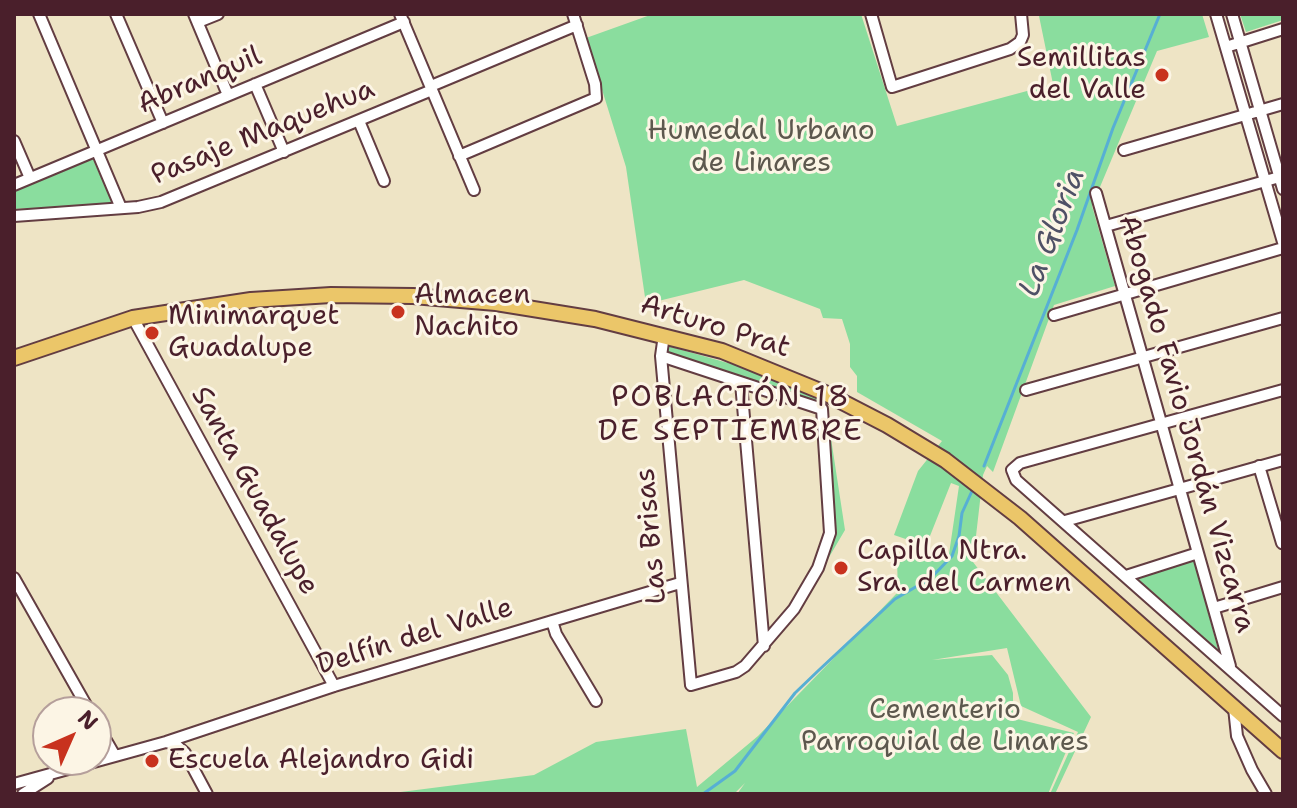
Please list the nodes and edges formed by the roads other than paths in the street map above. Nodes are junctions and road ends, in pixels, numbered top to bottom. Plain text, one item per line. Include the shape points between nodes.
1 (39, 14) edge
2 (116, 14) edge
3 (218, 14) edge
4 (871, 14) edge
5 (1021, 14) edge
6 (1216, 14) edge
7 (1232, 14) edge
8 (405, 17) edge
9 (196, 18) edge
10 (575, 19) edge
11 (1283, 29) edge
12 (1240, 43) junction
13 (1226, 47) junction
14 (255, 84) junction
15 (431, 88) junction
16 (228, 95) junction
17 (1283, 104) edge
18 (1260, 111) junction
19 (1246, 115) junction
20 (359, 121) junction
21 (163, 123) junction
22 (14, 141) edge
23 (97, 150) junction
24 (1124, 150) dead end
25 (284, 152) junction
26 (459, 156) junction
27 (1281, 176) edge
28 (30, 178) junction
29 (384, 181) dead end
30 (1265, 181) junction
31 (14, 185) edge
32 (1283, 189) edge
33 (474, 190) dead end
34 (1096, 193) dead end
35 (121, 208) junction
36 (14, 216) edge
37 (1106, 226) junction
38 (1283, 245) edge
39 (1125, 294) junction
40 (1054, 315) dead end
41 (133, 318) junction
42 (1283, 318) edge
43 (664, 335) junction
44 (661, 356) junction
45 (1142, 357) junction
46 (14, 358) edge
47 (741, 383) junction
48 (1026, 390) dead end
49 (1283, 390) edge
50 (1161, 424) junction
51 (1283, 460) edge
52 (1259, 466) junction
53 (1180, 488) junction
54 (1065, 521) junction
55 (1282, 543) edge
56 (1198, 553) junction
57 (1126, 576) junction
58 (14, 578) edge
59 (680, 583) junction
60 (1281, 587) edge
61 (1283, 601) edge
62 (1214, 608) junction
63 (552, 621) junction
64 (764, 646) junction
65 (1231, 668) junction
66 (334, 686) junction
67 (81, 696) edge
68 (596, 701) dead end
69 (1234, 708) junction
70 (1283, 716) edge
71 (166, 742) junction
72 (1282, 748) edge
73 (112, 751) edge
74 (115, 756) junction
75 (112, 757) edge
76 (43, 776) edge
77 (52, 776) edge
78 (14, 784) edge
79 (23, 794) edge
80 (207, 794) edge
81 (1266, 794) edge

1 - 23 street
2 - 21 street
3 - 9 street
4 - 5 street via 892,87 1010,49 1023,35
6 - 13 street
7 - 12 street
8 - 14 street, Abranquil
8 - 15 street
9 - 16 street
10 - 15 street, Pasaje Maquehua
10 - 26 street via 596,98
11 - 12 street
12 - 13 street
12 - 18 street
13 - 19 street
14 - 16 street, Abranquil
14 - 25 street
15 - 20 street, Pasaje Maquehua
15 - 26 street
16 - 21 street, Abranquil
17 - 18 street
18 - 19 street
18 - 27 street
19 - 24 street
19 - 30 street
20 - 25 street, Pasaje Maquehua
20 - 29 street
21 - 23 street, Abranquil
22 - 28 street
23 - 28 street, Abranquil
23 - 35 street
25 - 35 street, Pasaje Maquehua via 172,199
26 - 33 street
27 - 30 street
27 - 32 street
28 - 31 street, Abranquil
30 - 37 street
30 - 38 street
34 - 37 street, Abogado Favio Jordán Vizcarra
35 - 36 street, Pasaje Maquehua
37 - 39 street, Abogado Favio Jordán Vizcarra
38 - 39 street
39 - 40 street
39 - 45 street, Abogado Favio Jordán Vizcarra
41 - 43 main road, Arturo Prat via 291,296 413,296 537,309
41 - 46 main road, Arturo Prat
41 - 66 street, Santa Guadalupe
42 - 45 street
43 - 44 street, Las Brisas
43 - 69 main road, Arturo Prat via 784,375 868,414 945,460 1020,518
44 - 47 street, Arturo Prat
44 - 59 street, Las Brisas
45 - 48 street
45 - 50 street, Abogado Favio Jordán Vizcarra
47 - 64 street
47 - 64 street, Arturo Prat via 822,409 830,533 811,584
49 - 50 street
50 - 53 street, Abogado Favio Jordán Vizcarra
50 - 54 street via 1020,463 1012,470 1016,480
51 - 52 street
52 - 53 street
52 - 55 street
53 - 54 street
53 - 56 street, Abogado Favio Jordán Vizcarra
54 - 57 street
56 - 57 street
56 - 62 street, Abogado Favio Jordán Vizcarra
57 - 65 street
58 - 67 street
59 - 63 street, Delfín del Valle
59 - 64 street, Las Brisas via 691,685 736,672
60 - 61 street
60 - 62 street
62 - 65 street, Abogado Favio Jordán Vizcarra
63 - 66 street, Delfín del Valle
63 - 68 street
65 - 70 street
66 - 71 street, Delfín del Valle
69 - 72 main road, Arturo Prat
69 - 81 street via 1237,736
71 - 74 street, Delfín del Valle
71 - 80 street via 185,753
73 - 74 street
74 - 75 street, Delfín del Valle
76 - 78 street, Delfín del Valle
77 - 79 street

